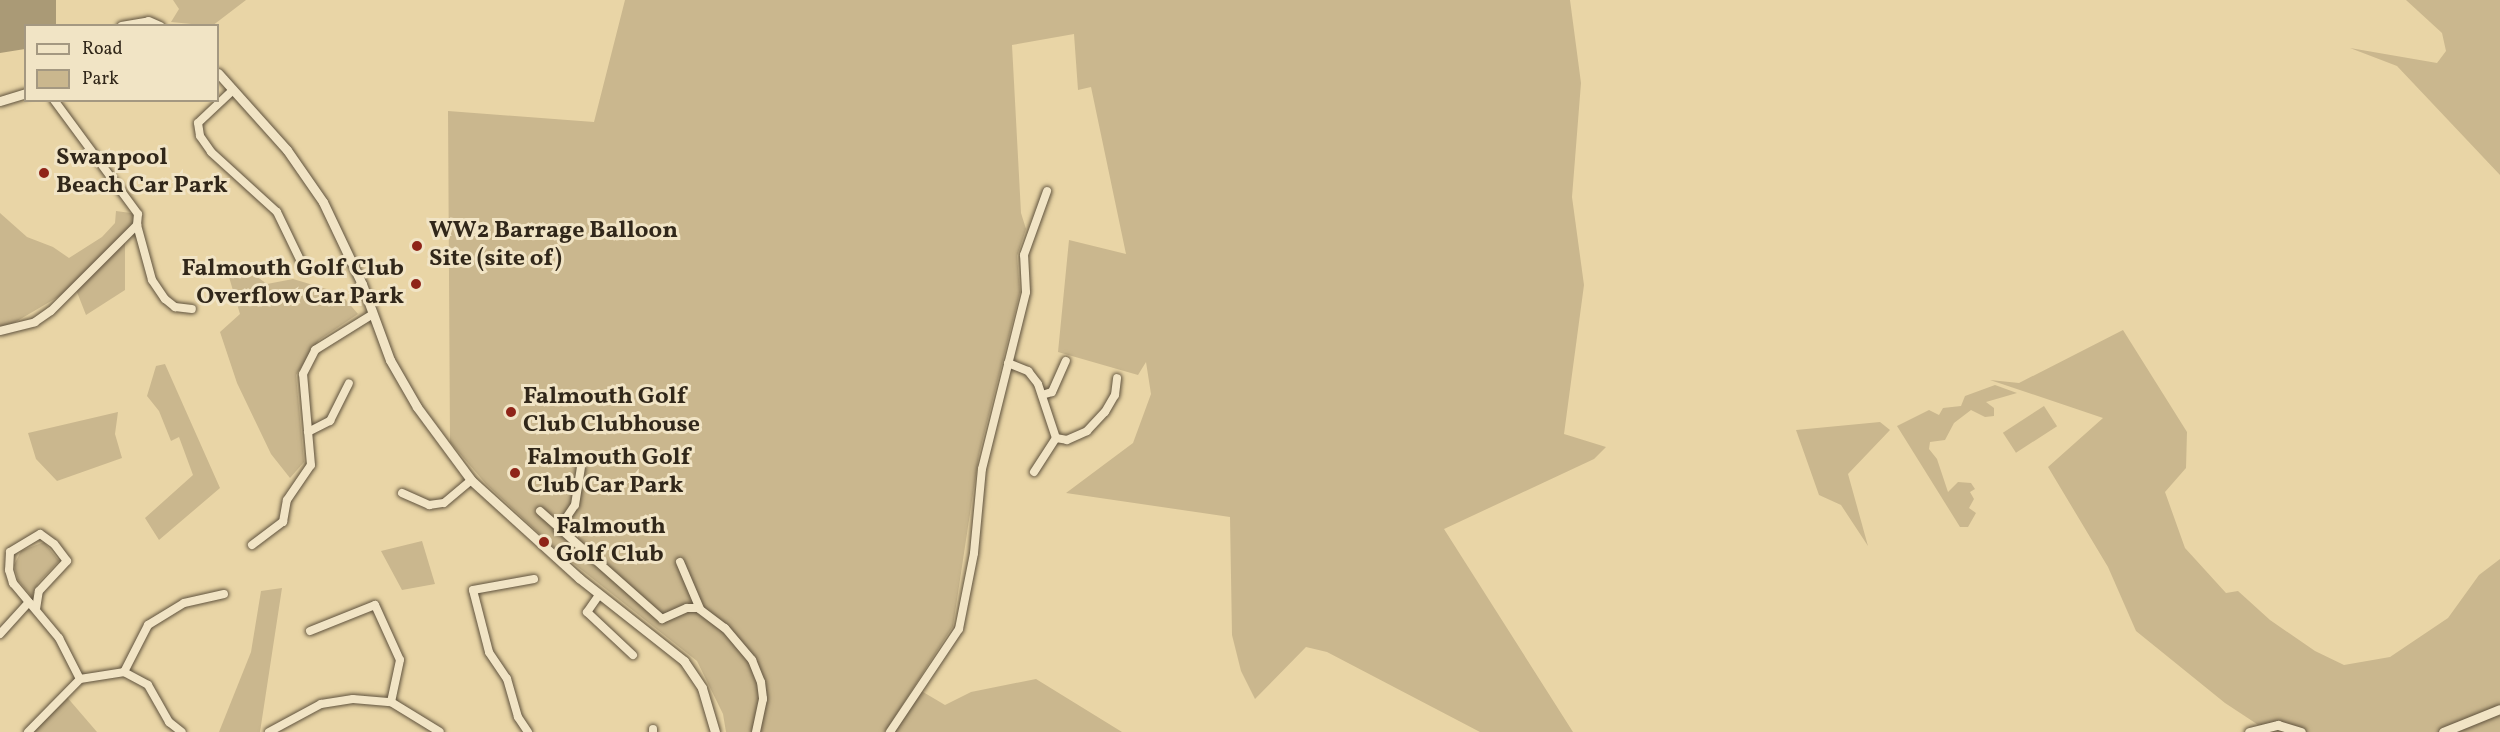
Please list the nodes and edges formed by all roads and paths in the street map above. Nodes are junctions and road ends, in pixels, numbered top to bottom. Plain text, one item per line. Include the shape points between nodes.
1 (132, 24) edge
2 (155, 24) edge
3 (219, 74) edge
4 (233, 90) junction
5 (24, 94) edge
6 (0, 100) edge
7 (55, 102) edge
8 (1047, 191) dead end
9 (137, 225) junction
10 (305, 270) dead end
11 (192, 309) dead end
12 (373, 314) junction
13 (0, 331) edge
14 (1066, 361) dead end
15 (1008, 363) junction
16 (1117, 378) dead end
17 (349, 383) dead end
18 (1042, 395) junction
19 (308, 432) junction
20 (1056, 438) junction
21 (581, 467) dead end
22 (1034, 472) dead end
23 (471, 480) junction
24 (402, 493) dead end
25 (540, 511) dead end
26 (558, 530) junction
27 (252, 545) dead end
28 (680, 562) dead end
29 (534, 579) dead end
30 (224, 594) dead end
31 (600, 595) junction
32 (29, 602) junction
33 (36, 609) junction
34 (700, 609) junction
35 (310, 631) dead end
36 (0, 634) edge
37 (633, 656) dead end
38 (124, 672) junction
39 (80, 679) junction
40 (391, 702) junction
41 (2500, 709) edge
42 (28, 732) edge
43 (182, 732) edge
44 (269, 732) edge
45 (440, 732) edge
46 (528, 732) edge
47 (715, 732) edge
48 (756, 732) edge
49 (890, 732) edge
50 (2249, 732) edge
51 (2301, 732) edge
52 (2443, 732) edge

1 - 2 street
3 - 4 street
4 - 10 street via 198,123 200,136 211,152 277,212
4 - 12 street via 286,150 323,202
5 - 6 street
7 - 9 street via 138,214
8 - 15 street via 1024,255 1026,292
9 - 11 street via 152,280 165,299 175,306
9 - 13 street via 51,311 35,322
12 - 19 street via 315,350 303,374
12 - 23 street via 390,360 417,407
14 - 18 street via 1053,392
15 - 18 street via 1028,371
15 - 49 street via 982,469 974,553 959,629
16 - 20 street via 1105,412 1087,431 1067,440
17 - 19 street via 330,421
18 - 20 street
19 - 27 street via 311,465 287,500 283,522
20 - 22 street
21 - 26 street via 575,505
23 - 24 street via 444,503 429,505
23 - 31 street
25 - 26 street
26 - 34 street via 662,619 687,608
28 - 34 street
29 - 46 street via 473,590 489,652 507,680 518,717
30 - 38 street via 184,603 147,625
31 - 37 street via 587,612
31 - 47 street via 684,661 702,688
32 - 33 street
32 - 33 street via 13,583 10,552 40,534 67,561 39,591
32 - 36 street
33 - 39 street via 59,638
34 - 48 street via 725,628 752,660 763,699
35 - 40 street via 375,605 400,660
38 - 39 street
38 - 43 street via 148,685 169,722
39 - 42 street
40 - 44 street via 352,699 321,704
40 - 45 street
41 - 52 street
50 - 51 street via 2278,725

